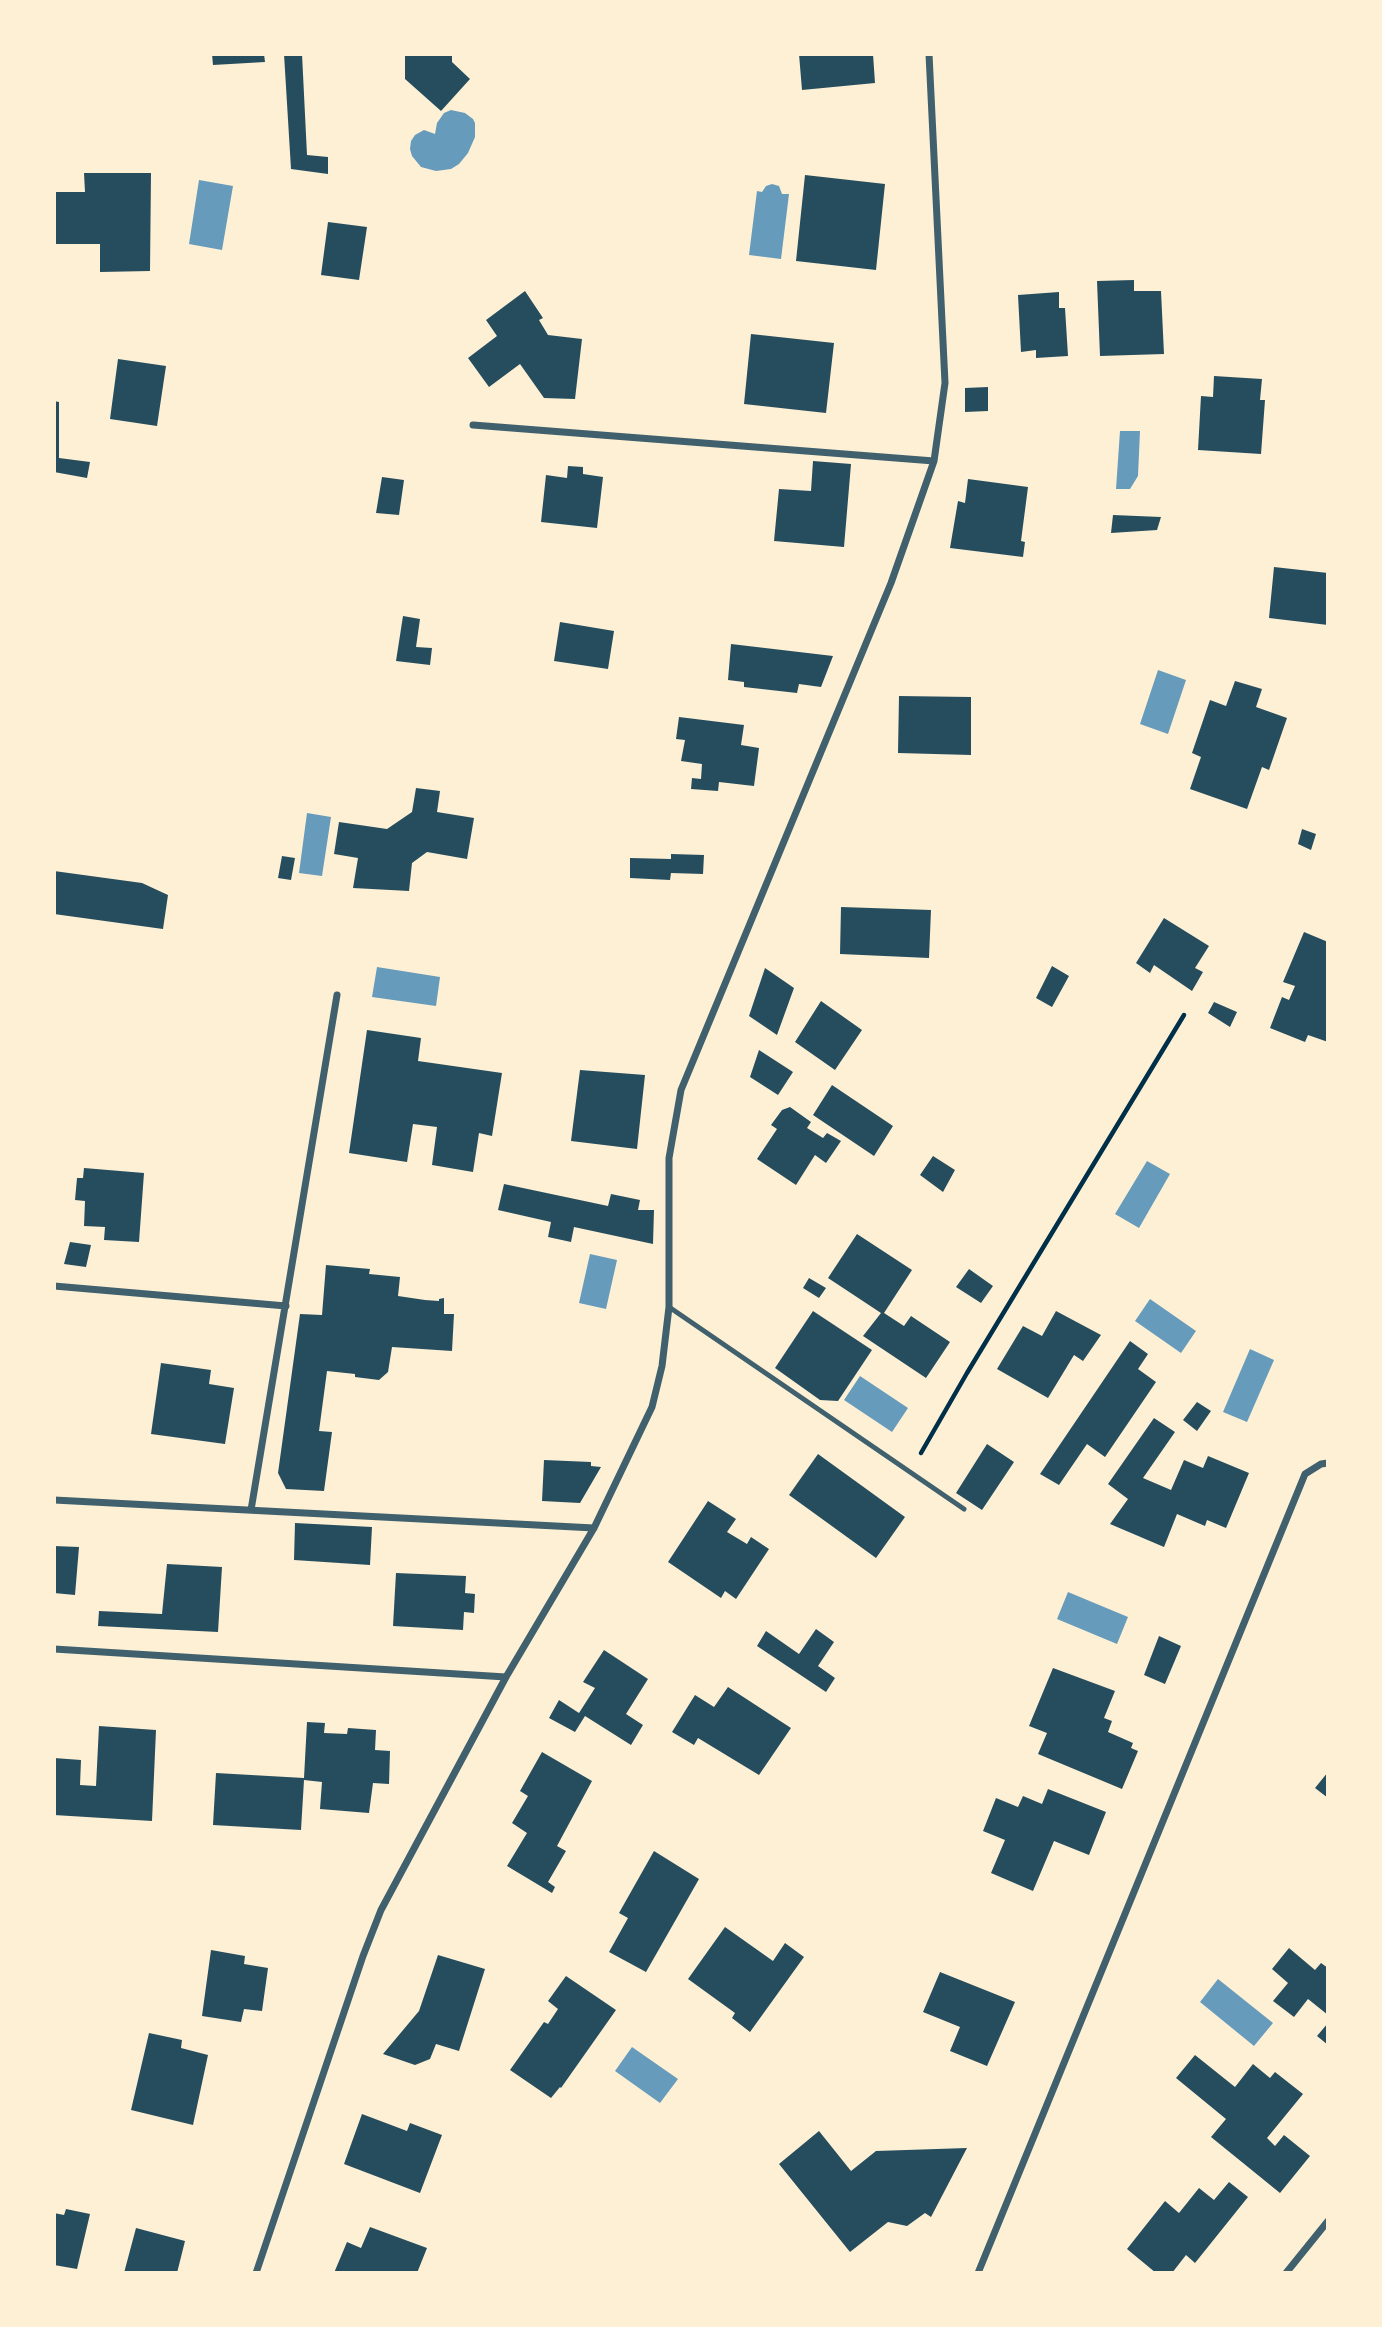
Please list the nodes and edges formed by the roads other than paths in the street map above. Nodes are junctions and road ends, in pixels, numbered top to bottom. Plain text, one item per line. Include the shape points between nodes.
1 (929, 54) edge
2 (472, 425) dead end
3 (934, 460) junction
4 (337, 995) dead end
5 (54, 1286) edge
6 (286, 1306) junction
7 (669, 1307) junction
8 (1328, 1463) edge
9 (54, 1500) edge
10 (964, 1508) dead end
11 (251, 1510) junction
12 (594, 1528) junction
13 (54, 1649) edge
14 (506, 1677) junction
15 (1328, 2221) edge
16 (256, 2273) edge
17 (978, 2273) edge
18 (1286, 2273) edge

1 - 3 street via 945,383
2 - 3 street
3 - 7 street via 891,583 681,1090 669,1158
4 - 6 street
5 - 6 street
6 - 11 street
7 - 10 lane
7 - 12 street via 652,1407
8 - 17 street via 1305,1474
9 - 11 street
11 - 12 street
12 - 14 street
13 - 14 street
14 - 16 street via 381,1910
15 - 18 street

